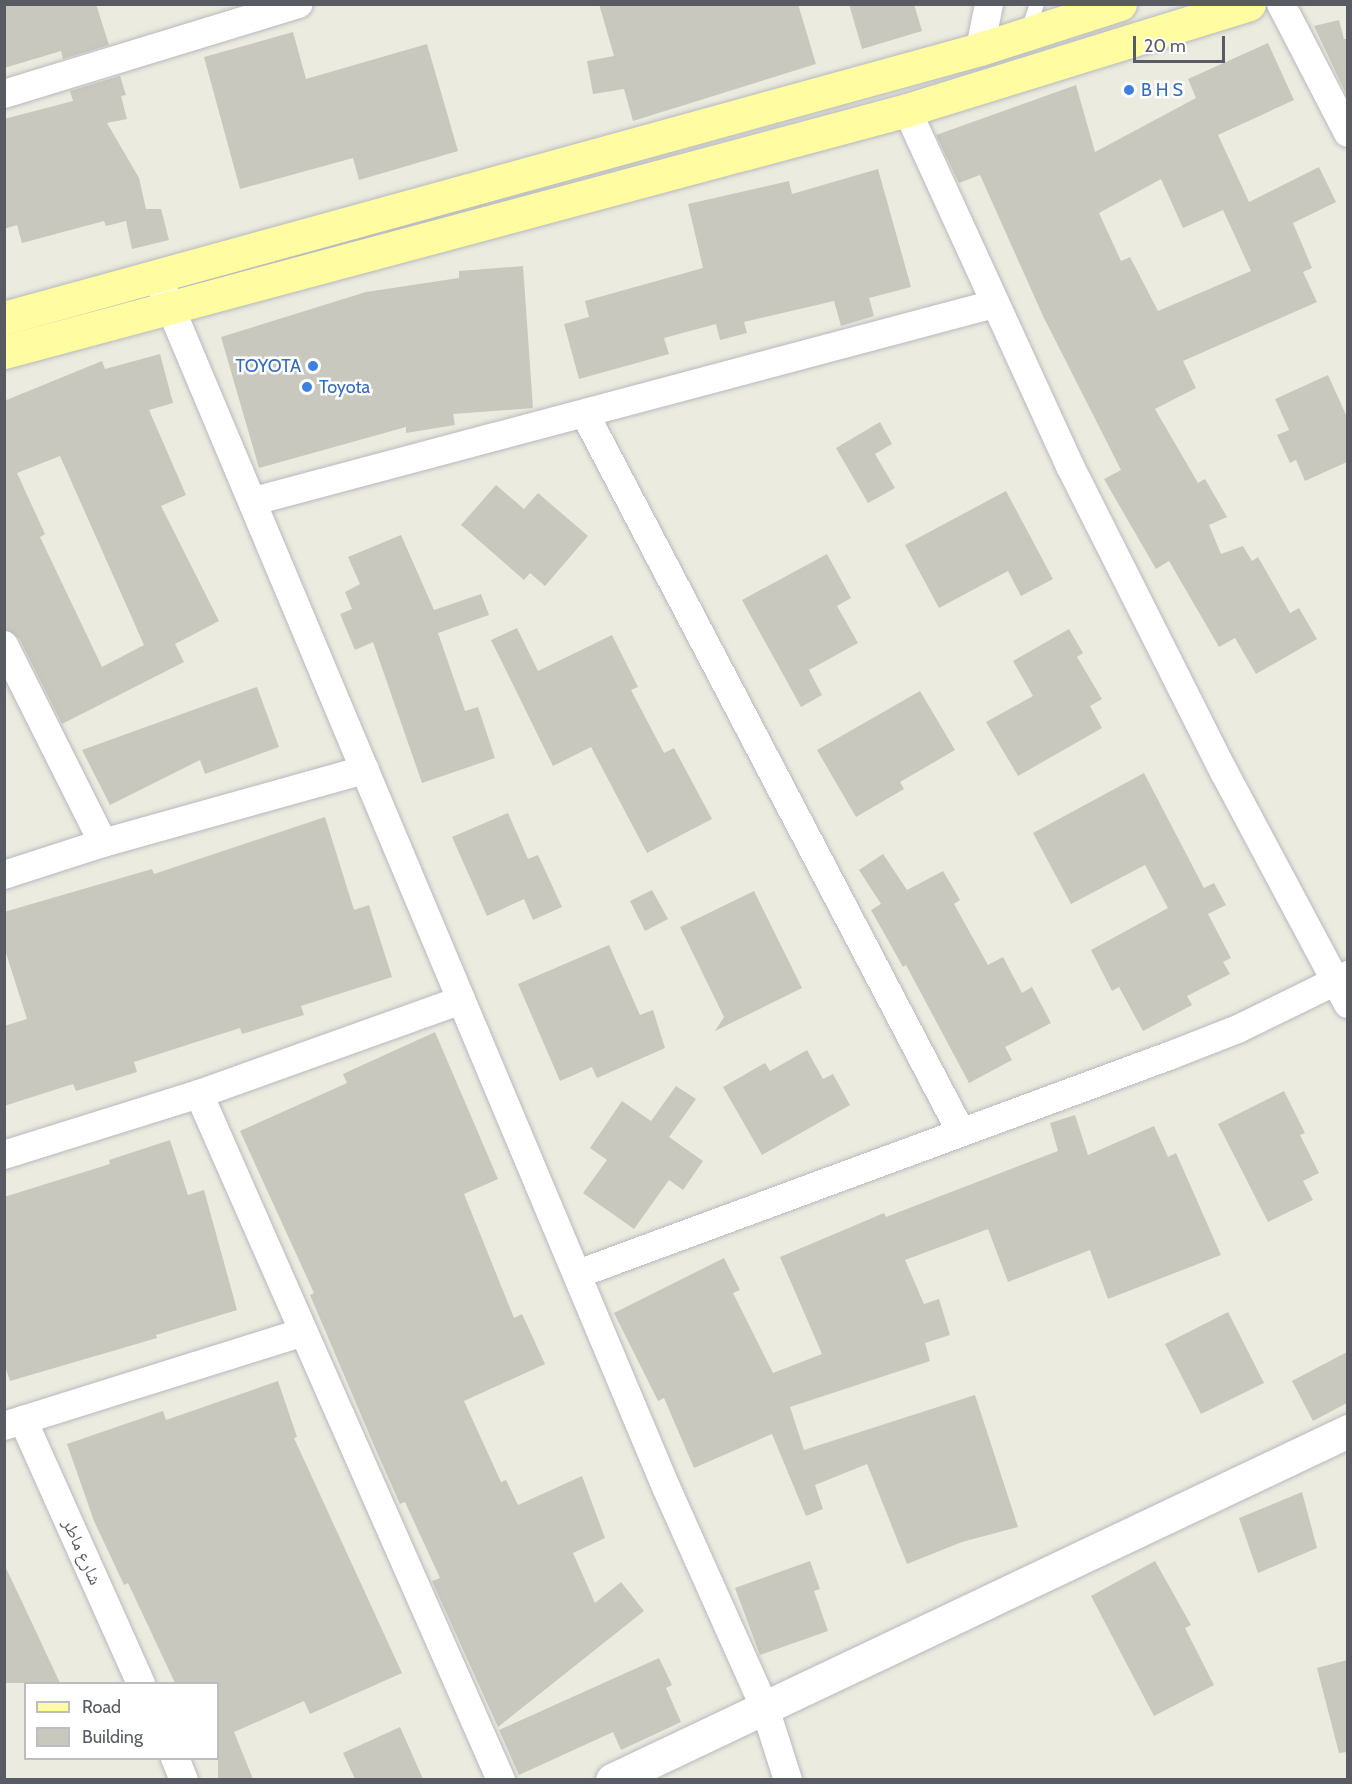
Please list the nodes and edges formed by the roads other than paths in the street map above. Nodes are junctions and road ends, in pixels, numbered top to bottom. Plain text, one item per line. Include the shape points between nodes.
1 (299, 4) edge
2 (989, 4) edge
3 (1037, 4) edge
4 (1120, 4) edge
5 (1248, 4) edge
6 (1281, 4) edge
7 (1026, 35) junction
8 (980, 49) junction
9 (4, 94) edge
10 (907, 110) junction
11 (1347, 133) edge
12 (165, 292) junction
13 (994, 304) junction
14 (4, 318) edge
15 (4, 352) edge
16 (585, 414) junction
17 (254, 501) junction
18 (4, 645) edge
19 (365, 770) junction
20 (103, 843) junction
21 (4, 875) edge
22 (1344, 987) edge
23 (461, 1000) junction
24 (199, 1094) junction
25 (961, 1132) junction
26 (4, 1155) edge
27 (578, 1274) junction
28 (304, 1332) junction
29 (14, 1423) edge
30 (1347, 1431) edge
31 (141, 1682) edge
32 (765, 1708) junction
33 (176, 1760) edge
34 (184, 1779) edge
35 (501, 1779) edge
36 (612, 1779) edge
37 (788, 1779) edge

1 - 9 street
2 - 8 street
3 - 7 lane
4 - 7 main road
5 - 10 main road
6 - 11 street
7 - 8 main road
8 - 12 main road
10 - 12 main road
10 - 13 street
12 - 14 main road
12 - 15 main road
12 - 17 street
13 - 16 street
13 - 22 street via 1191,709
16 - 17 street
16 - 25 street
17 - 19 street
18 - 20 street
19 - 20 street
19 - 23 street
20 - 21 street
22 - 25 street
23 - 24 street
23 - 27 street
24 - 26 street
24 - 28 street
25 - 27 street
27 - 32 street
28 - 29 street
28 - 35 street
29 - 31 street, شارع ماطر
30 - 32 main road
32 - 36 main road
32 - 37 street
33 - 34 street

